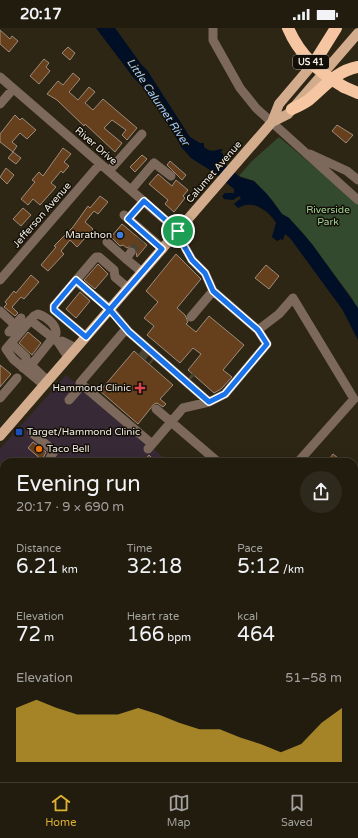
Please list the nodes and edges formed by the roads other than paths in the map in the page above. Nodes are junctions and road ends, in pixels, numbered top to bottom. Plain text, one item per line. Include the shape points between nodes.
1 (288, 28) edge
2 (336, 28) edge
3 (344, 28) edge
4 (210, 30) edge
5 (358, 32) edge
6 (316, 60) junction
7 (358, 67) edge
8 (0, 77) edge
9 (13, 89) junction
10 (358, 93) edge
11 (0, 104) edge
12 (292, 109) junction
13 (272, 122) junction
14 (142, 134) dead end
15 (306, 152) junction
16 (100, 164) junction
17 (109, 172) junction
18 (171, 176) dead end
19 (358, 180) edge
20 (131, 190) junction
21 (358, 200) edge
22 (144, 201) junction
23 (176, 233) junction
24 (107, 242) dead end
25 (162, 249) junction
26 (142, 272) junction
27 (0, 280) edge
28 (76, 280) junction
29 (128, 288) junction
30 (213, 291) junction
31 (110, 310) junction
32 (0, 311) edge
33 (191, 317) dead end
34 (15, 325) dead end
35 (126, 329) junction
36 (258, 330) junction
37 (86, 337) junction
38 (136, 338) junction
39 (55, 341) junction
40 (76, 348) junction
41 (141, 351) tunnel mouth
42 (68, 357) junction
43 (153, 361) tunnel mouth
44 (167, 365) junction
45 (180, 377) junction
46 (17, 378) dead end
47 (46, 383) junction
48 (82, 385) junction
49 (193, 388) junction
50 (0, 398) edge
51 (69, 400) dead end
52 (209, 402) junction
53 (156, 409) dead end
54 (171, 422) junction
55 (32, 433) dead end
56 (0, 436) edge
57 (50, 458) edge
58 (213, 458) edge
59 (302, 458) edge

1 - 10 highway, US 41, bridge via 307,58 325,76
2 - 6 highway
3 - 6 main road, Calumet Avenue
4 - 13 street via 240,88 256,108
5 - 12 main road, Calumet Avenue
6 - 13 main road, Calumet Avenue via 279,104
7 - 12 highway via 336,75 310,99
8 - 9 street, River Drive
9 - 11 street
9 - 16 street, River Drive
12 - 13 main road, Calumet Avenue via 288,114
13 - 15 street
13 - 23 main road, Calumet Avenue
14 - 17 street
15 - 19 street via 347,171
15 - 21 street via 318,166
16 - 17 street, River Drive
16 - 27 street, Jefferson Avenue
17 - 20 street, River Drive
18 - 20 street via 154,163
20 - 22 street, River Drive
22 - 23 street, River Drive
22 - 25 street via 126,217 143,239
23 - 25 main road, Calumet Avenue
23 - 30 street, River Drive via 192,260 205,273
24 - 26 street via 130,254
25 - 26 main road, Calumet Avenue
26 - 29 main road, Calumet Avenue
28 - 29 street via 96,257 99,257 114,270 115,277
28 - 31 street
28 - 37 street via 54,306 54,310
29 - 31 main road, Calumet Avenue
30 - 33 street
30 - 36 street
31 - 35 street
31 - 37 main road, Calumet Avenue
32 - 34 street
35 - 38 street
35 - 48 street via 80,383
36 - 52 street via 267,344 225,394
36 - 59 street via 279,314 293,298 354,399
37 - 40 main road, Calumet Avenue
38 - 41 street
38 - 44 street
39 - 40 street via 62,341
39 - 42 street
39 - 47 street via 32,364
39 - 47 street via 30,320 6,348 23,368
40 - 42 main road, Calumet Avenue
42 - 47 main road, Calumet Avenue
43 - 44 street
44 - 45 street
45 - 49 street
45 - 49 street via 191,377
46 - 50 street
47 - 56 main road, Calumet Avenue
48 - 51 street
48 - 54 street via 150,446
49 - 52 street
52 - 54 street via 183,408
53 - 54 street
54 - 58 street
55 - 57 street via 54,452

